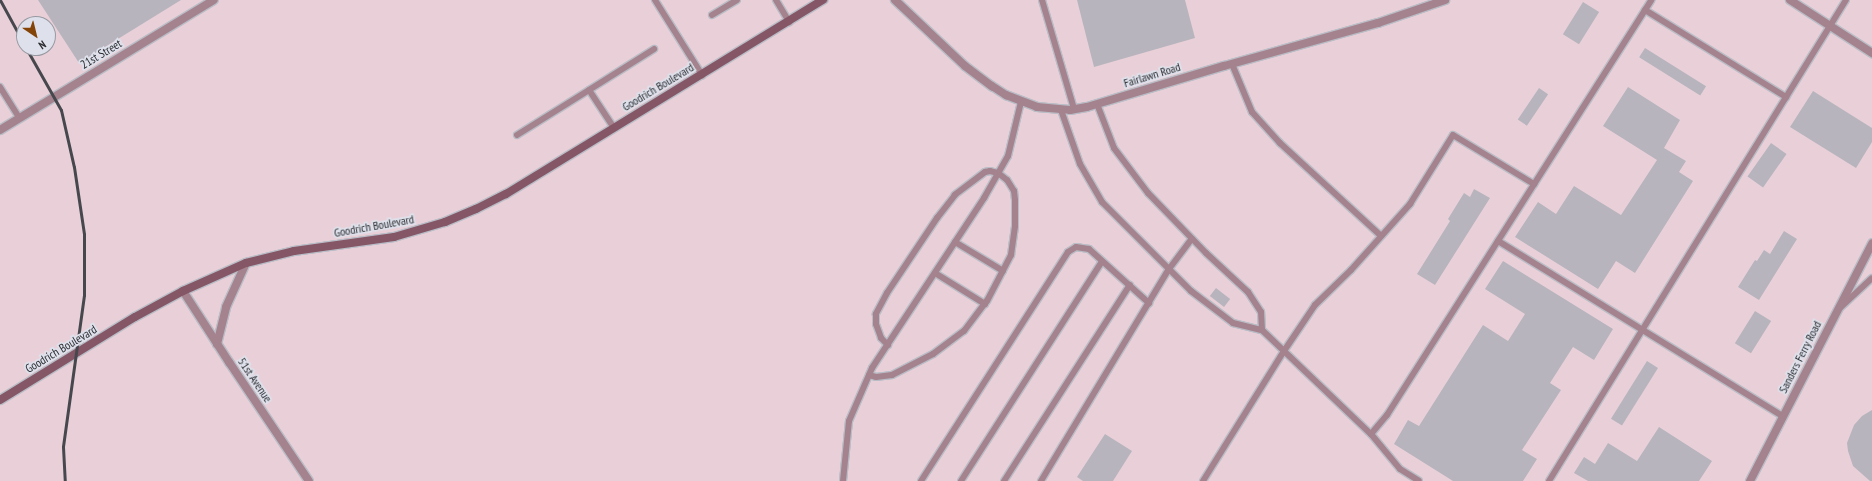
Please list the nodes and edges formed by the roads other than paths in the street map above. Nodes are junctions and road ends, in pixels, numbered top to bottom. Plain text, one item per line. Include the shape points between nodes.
1 (214, 0) edge
2 (655, 0) edge
3 (737, 0) edge
4 (776, 0) edge
5 (823, 0) edge
6 (895, 0) edge
7 (1042, 0) edge
8 (1444, 0) edge
9 (1651, 0) edge
10 (1790, 0) edge
11 (1846, 0) edge
12 (1645, 10) junction
13 (712, 15) dead end
14 (789, 22) junction
15 (1830, 26) junction
16 (654, 49) dead end
17 (1872, 53) edge
18 (1232, 64) junction
19 (702, 75) junction
20 (0, 87) edge
21 (589, 90) junction
22 (1786, 97) junction
23 (1021, 102) junction
24 (1097, 104) junction
25 (1074, 109) junction
26 (1061, 110) junction
27 (19, 118) junction
28 (614, 128) junction
29 (0, 130) edge
30 (517, 135) dead end
31 (998, 173) junction
32 (1534, 184) junction
33 (1381, 236) junction
34 (1192, 239) junction
35 (1498, 241) junction
36 (955, 242) junction
37 (1872, 244) edge
38 (1102, 261) junction
39 (246, 263) junction
40 (1169, 270) junction
41 (1002, 271) junction
42 (935, 273) junction
43 (1872, 278) edge
44 (1130, 285) junction
45 (183, 291) junction
46 (1149, 303) junction
47 (985, 304) junction
48 (1838, 310) junction
49 (1262, 330) junction
50 (1642, 330) junction
51 (217, 344) junction
52 (888, 345) junction
53 (1284, 351) junction
54 (869, 375) junction
55 (0, 400) edge
56 (1784, 416) junction
57 (1371, 434) junction
58 (309, 481) edge
59 (843, 481) edge
60 (921, 481) edge
61 (961, 481) edge
62 (1004, 481) edge
63 (1041, 481) edge
64 (1203, 481) edge
65 (1419, 481) edge
66 (1549, 481) edge
67 (1750, 481) edge

1 - 27 street, 21st Street
2 - 19 lane
3 - 13 lane
4 - 14 lane
5 - 14 street, Goodrich Boulevard
6 - 23 street, Fairlawn Road via 965,66 992,86
7 - 25 lane
8 - 18 street, Fairlawn Road via 1378,23
9 - 12 lane
10 - 15 street
11 - 15 lane
12 - 22 lane
12 - 32 lane
14 - 19 street, Goodrich Boulevard
15 - 17 street
15 - 22 lane
16 - 21 lane
18 - 24 street, Fairlawn Road
18 - 33 lane via 1252,112 1280,143
19 - 28 street, Goodrich Boulevard
20 - 27 lane
21 - 28 lane
21 - 30 lane
22 - 50 lane
23 - 26 street, Fairlawn Road
23 - 31 lane via 1008,156
24 - 25 street, Fairlawn Road
24 - 34 lane via 1114,148 1148,193
25 - 26 street, Fairlawn Road
26 - 40 lane via 1080,164 1102,202
27 - 29 street, 21st Street
28 - 39 street, Goodrich Boulevard via 506,194 444,222 394,237 294,251
31 - 36 lane
31 - 41 lane via 1007,180 1016,200 1011,255
31 - 52 lane via 985,172 955,195 887,292 876,314 876,324 881,338
32 - 33 lane via 1453,135 1410,204
32 - 35 lane
33 - 53 lane via 1316,305
34 - 40 lane
34 - 49 lane via 1248,292 1261,312
35 - 50 lane
35 - 57 lane via 1387,415
36 - 41 lane
36 - 42 lane
37 - 48 street, Sanders Ferry Road
38 - 44 lane
38 - 60 lane via 1083,247 1068,252
38 - 61 lane
39 - 45 street, Goodrich Boulevard
39 - 51 street via 226,307
40 - 46 lane
40 - 49 lane via 1191,291 1233,323
41 - 47 lane
42 - 47 lane
42 - 52 lane
43 - 48 lane
44 - 46 lane
44 - 62 lane
45 - 51 street, 51st Avenue
45 - 55 street, Goodrich Boulevard via 135,317
46 - 63 lane
47 - 54 lane via 964,331 933,354 892,375
48 - 56 street, Sanders Ferry Road
49 - 53 lane
50 - 56 lane
50 - 66 lane
51 - 58 street, 51st Avenue
52 - 54 lane
53 - 57 lane
53 - 64 lane
54 - 59 lane via 850,421
56 - 67 street, Sanders Ferry Road
57 - 65 lane via 1400,469

